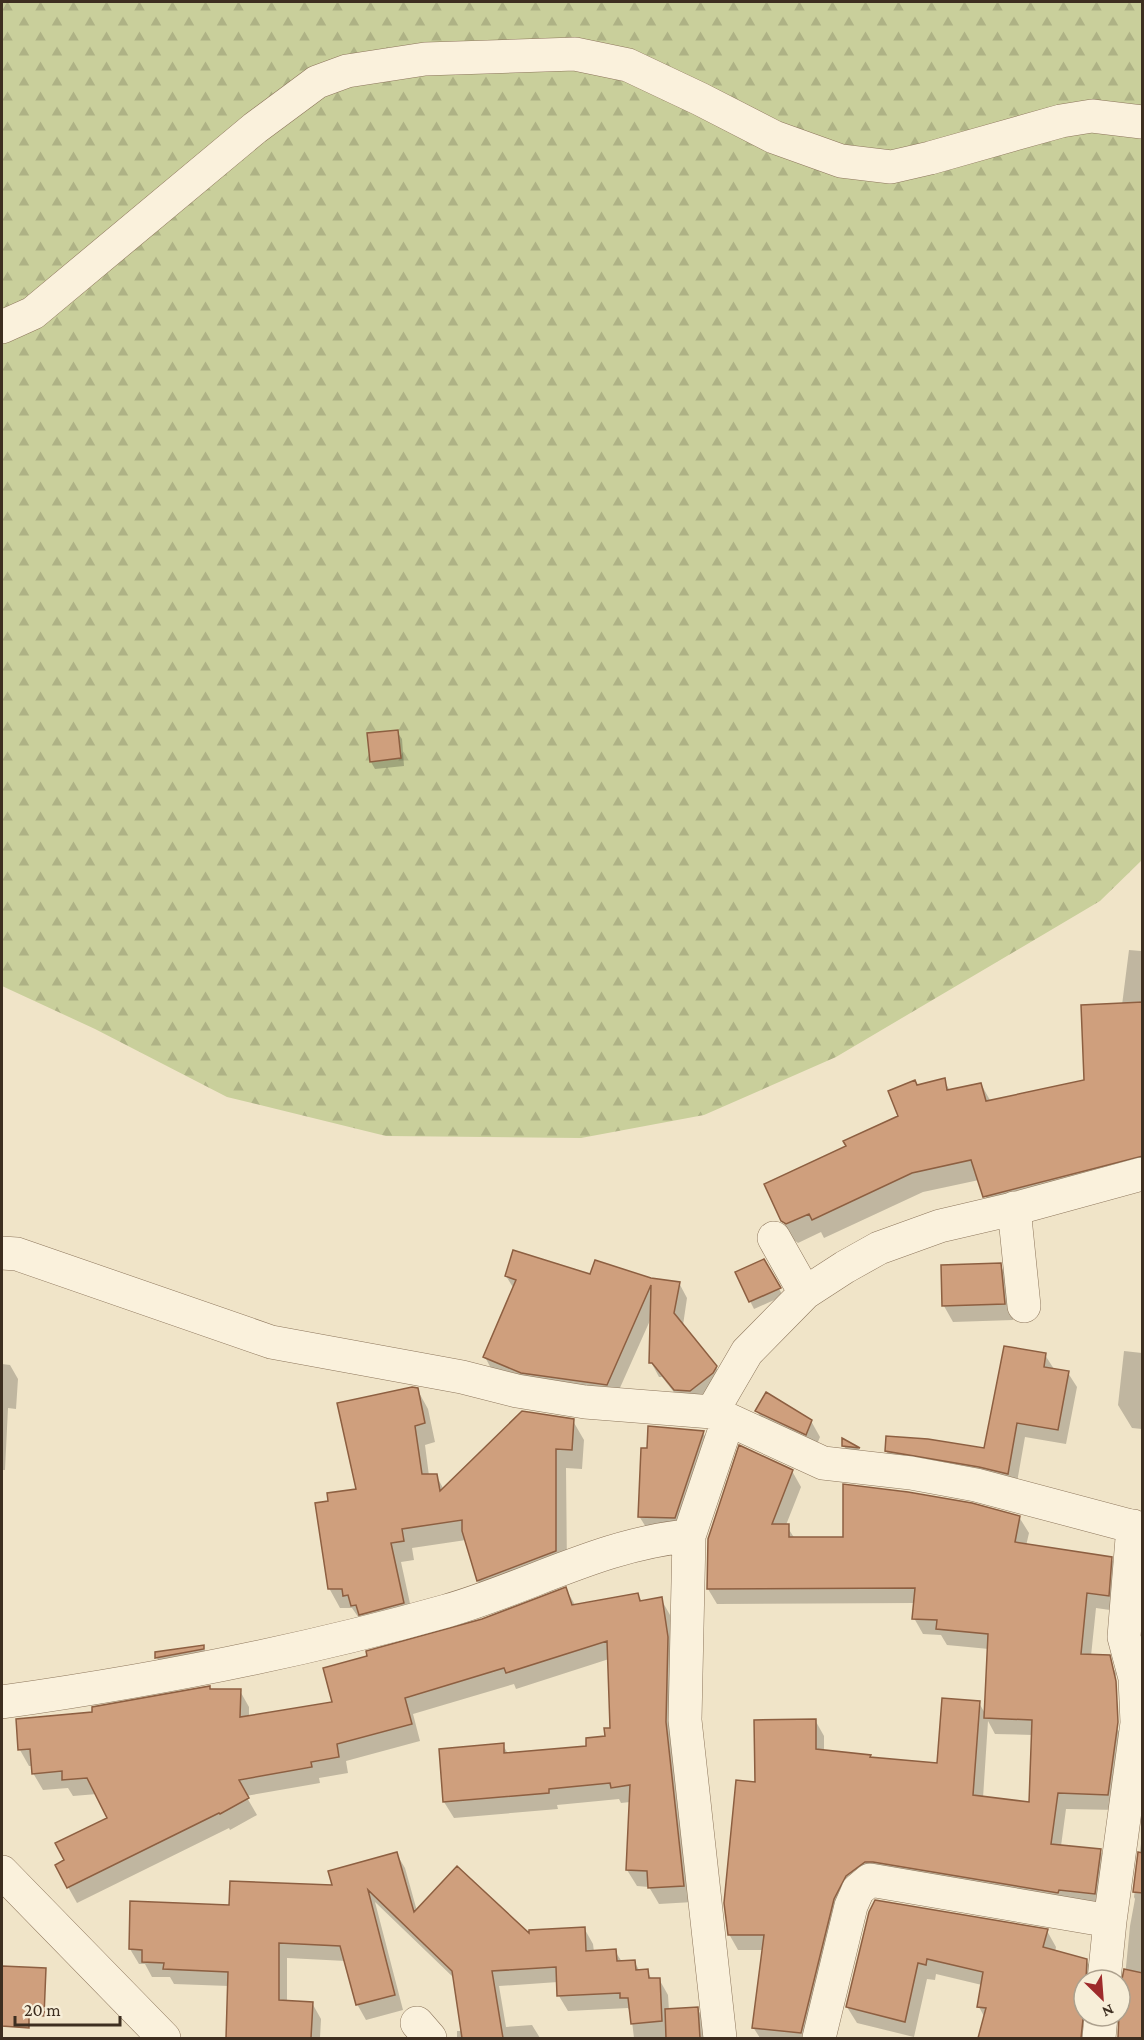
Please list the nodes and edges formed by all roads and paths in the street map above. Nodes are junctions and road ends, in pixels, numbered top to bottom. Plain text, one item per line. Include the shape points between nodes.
1 (1143, 122) edge
2 (2, 327) edge
3 (1143, 1174) edge
4 (1014, 1208) junction
5 (774, 1238) dead end
6 (2, 1253) edge
7 (805, 1293) junction
8 (1024, 1306) dead end
9 (720, 1416) junction
10 (1138, 1527) edge
11 (689, 1536) junction
12 (2, 1702) edge
13 (2, 1872) edge
14 (1110, 1921) junction
15 (1105, 1968) edge
16 (164, 2038) edge
17 (720, 2038) edge
18 (819, 2038) edge

1 - 2 street via 1092,116 1061,121 891,167 841,161 774,137 628,65 575,54 425,59 347,71 317,82 255,128 33,313
3 - 4 street
4 - 7 street via 940,1226 879,1248
4 - 8 street
5 - 7 street
6 - 9 street via 17,1254 271,1342 517,1391
7 - 9 street via 747,1352
9 - 10 street via 823,1463 976,1485
9 - 11 street
10 - 14 street via 1124,1637 1135,1678 1137,1723
11 - 12 street via 659,1538 449,1610 311,1646 81,1691
11 - 17 street via 685,1720
13 - 16 street
14 - 15 street
14 - 18 street via 870,1880 858,1890 851,1906

